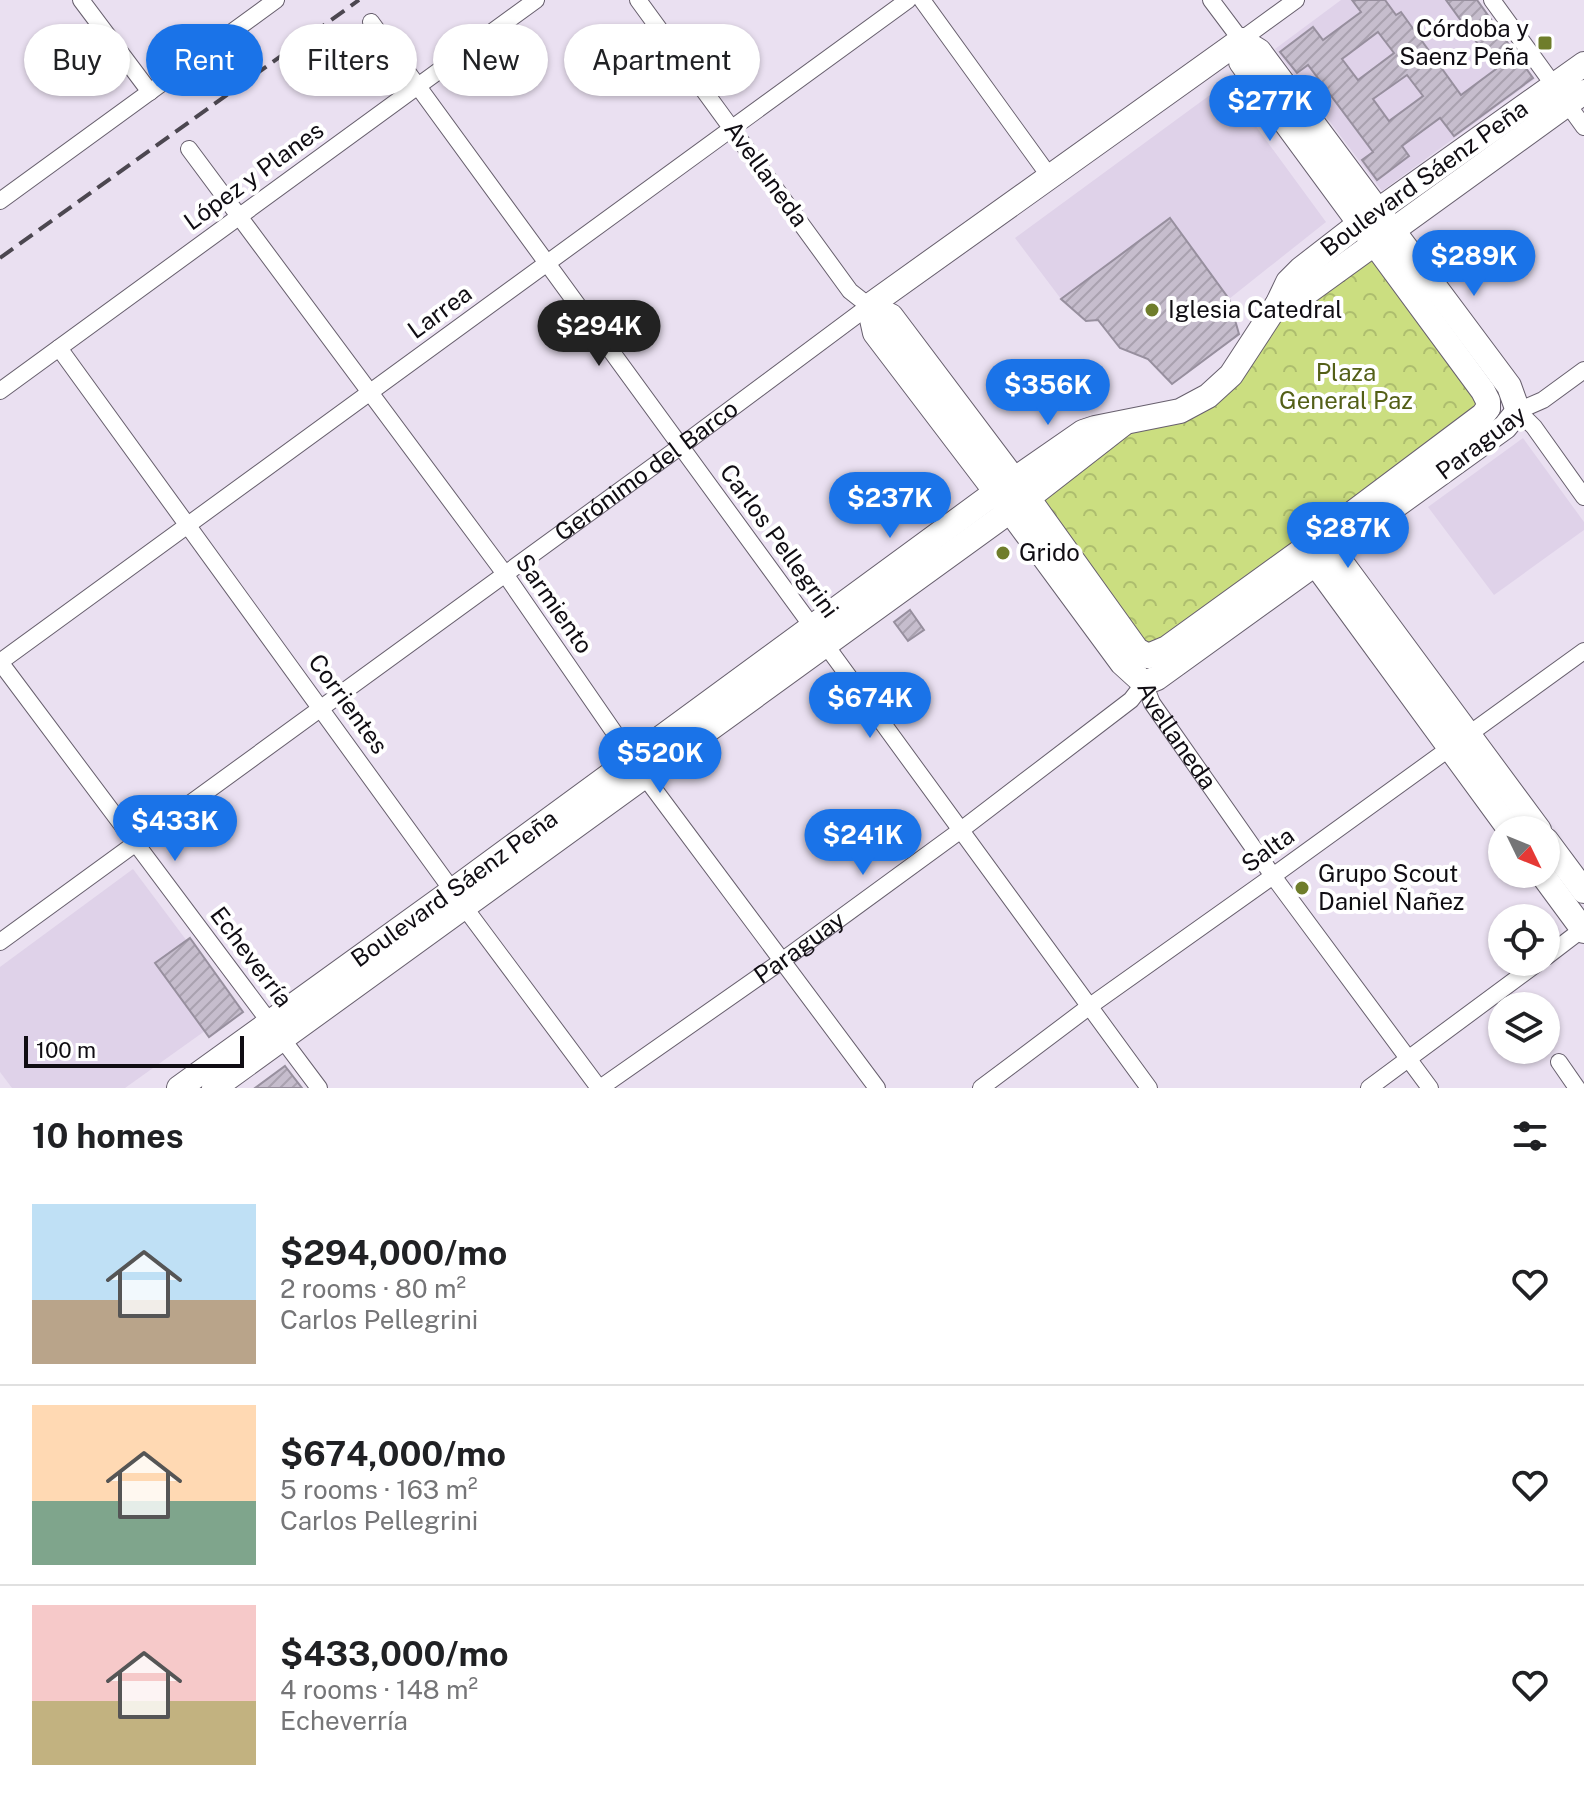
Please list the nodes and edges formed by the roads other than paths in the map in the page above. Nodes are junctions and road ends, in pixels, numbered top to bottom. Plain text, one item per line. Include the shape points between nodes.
1 (81, 0) edge
2 (276, 0) edge
3 (536, 0) edge
4 (638, 0) edge
5 (908, 0) edge
6 (922, 0) edge
7 (1211, 0) edge
8 (1296, 0) edge
9 (1492, 0) edge
10 (371, 22) dead end
11 (243, 24) edge
12 (1241, 40) junction
13 (1584, 64) edge
14 (418, 86) junction
15 (146, 87) edge
16 (1568, 94) edge
17 (146, 95) edge
18 (1584, 127) edge
19 (732, 128) junction
20 (189, 149) dead end
21 (1050, 177) junction
22 (0, 201) edge
23 (239, 216) junction
24 (1369, 217) junction
25 (1384, 238) junction
26 (547, 263) junction
27 (1278, 303) junction
28 (869, 306) junction
29 (59, 348) junction
30 (1584, 370) edge
31 (0, 391) edge
32 (371, 392) junction
33 (1488, 408) junction
34 (1518, 411) junction
35 (681, 446) junction
36 (1012, 495) junction
37 (1584, 497) edge
38 (189, 525) junction
39 (1319, 550) junction
40 (505, 574) junction
41 (819, 635) junction
42 (1584, 651) edge
43 (1148, 656) junction
44 (0, 662) edge
45 (1144, 683) junction
46 (320, 707) junction
47 (1459, 741) junction
48 (638, 768) junction
49 (1502, 816) edge
50 (1526, 816) edge
51 (961, 830) junction
52 (136, 844) junction
53 (1560, 859) edge
54 (1273, 876) junction
55 (1552, 888) edge
56 (1584, 891) edge
57 (458, 899) junction
58 (1584, 930) edge
59 (0, 942) edge
60 (1560, 947) edge
61 (783, 960) junction
62 (1520, 976) edge
63 (1090, 1006) junction
64 (276, 1030) junction
65 (1409, 1059) junction
66 (1560, 1063) edge
67 (179, 1088) edge
68 (214, 1088) edge
69 (319, 1088) edge
70 (600, 1088) edge
71 (877, 1088) edge
72 (981, 1088) edge
73 (1149, 1088) edge
74 (1369, 1088) edge
75 (1430, 1088) edge
76 (1577, 1088) edge

1 - 15 street
2 - 11 street
3 - 14 street, López y Planes
4 - 19 street, Avellaneda
5 - 19 street, Larrea
6 - 21 street
7 - 12 street
8 - 12 street, Gerónimo del Barco
9 - 16 street
10 - 14 street, Carlos Pellegrini
12 - 21 main road, Gerónimo del Barco
12 - 24 main road via 1241,62
13 - 16 main road, Boulevard Sáenz Peña
14 - 23 street, López y Planes
14 - 26 street, Carlos Pellegrini
16 - 18 street
16 - 24 main road, Boulevard Sáenz Peña
16 - 25 main road, Boulevard Sáenz Peña
17 - 22 street
19 - 26 street, Larrea
19 - 28 street, Avellaneda via 850,291
20 - 23 street, Sarmiento
21 - 28 main road, Gerónimo del Barco
23 - 29 street, López y Planes
23 - 32 street, Sarmiento
24 - 25 main road
24 - 27 main road, Boulevard Sáenz Peña via 1301,269
25 - 27 main road, Boulevard Sáenz Peña via 1309,291
25 - 33 main road via 1483,391
25 - 34 main road via 1509,386
26 - 32 street, Larrea
26 - 35 street, Carlos Pellegrini
27 - 36 main road, Boulevard Sáenz Peña via 1231,375 1208,396 1180,411 1125,422 1099,445
28 - 35 street, Gerónimo del Barco
28 - 36 main road, Avellaneda via 891,316
29 - 31 street, López y Planes
29 - 38 street, Corrientes
30 - 34 street, Paraguay
32 - 38 street, Larrea
32 - 40 street, Sarmiento
33 - 34 main road
33 - 39 main road, Paraguay
34 - 37 street
34 - 39 main road, Paraguay via 1505,427
35 - 40 street, Gerónimo del Barco
35 - 41 street, Carlos Pellegrini
36 - 41 main road, Boulevard Sáenz Peña
36 - 43 main road, Avellaneda via 1137,650
36 - 45 main road, Avellaneda via 1122,663
38 - 44 street, Larrea
38 - 46 street, Corrientes
39 - 43 main road, Paraguay
39 - 45 main road, Paraguay
39 - 47 main road
40 - 46 street, Gerónimo del Barco
40 - 48 street, Sarmiento
41 - 48 main road, Boulevard Sáenz Peña
41 - 51 street, Carlos Pellegrini
42 - 47 street, Salta
43 - 45 main road
44 - 52 street, Echeverría
45 - 51 street, Paraguay via 1131,700
45 - 54 street, Avellaneda via 1152,703
46 - 52 street, Gerónimo del Barco
46 - 57 street, Corrientes
47 - 49 main road
47 - 50 main road
47 - 54 street, Salta
48 - 57 main road, Boulevard Sáenz Peña
48 - 61 street, Sarmiento
51 - 61 street, Paraguay
51 - 63 street, Carlos Pellegrini
52 - 59 street, Gerónimo del Barco
52 - 64 street, Echeverría
53 - 56 main road
54 - 63 street, Salta
54 - 65 street, Avellaneda
55 - 58 main road
57 - 64 main road, Boulevard Sáenz Peña
57 - 70 street, Corrientes
58 - 60 street
61 - 70 street, Paraguay
61 - 71 street, Sarmiento
62 - 65 street
63 - 72 street, Salta
63 - 73 street, Carlos Pellegrini
64 - 67 main road, Boulevard Sáenz Peña
64 - 68 main road, Boulevard Sáenz Peña
64 - 69 street, Echeverría
65 - 74 street
65 - 75 street, Avellaneda
66 - 76 street

